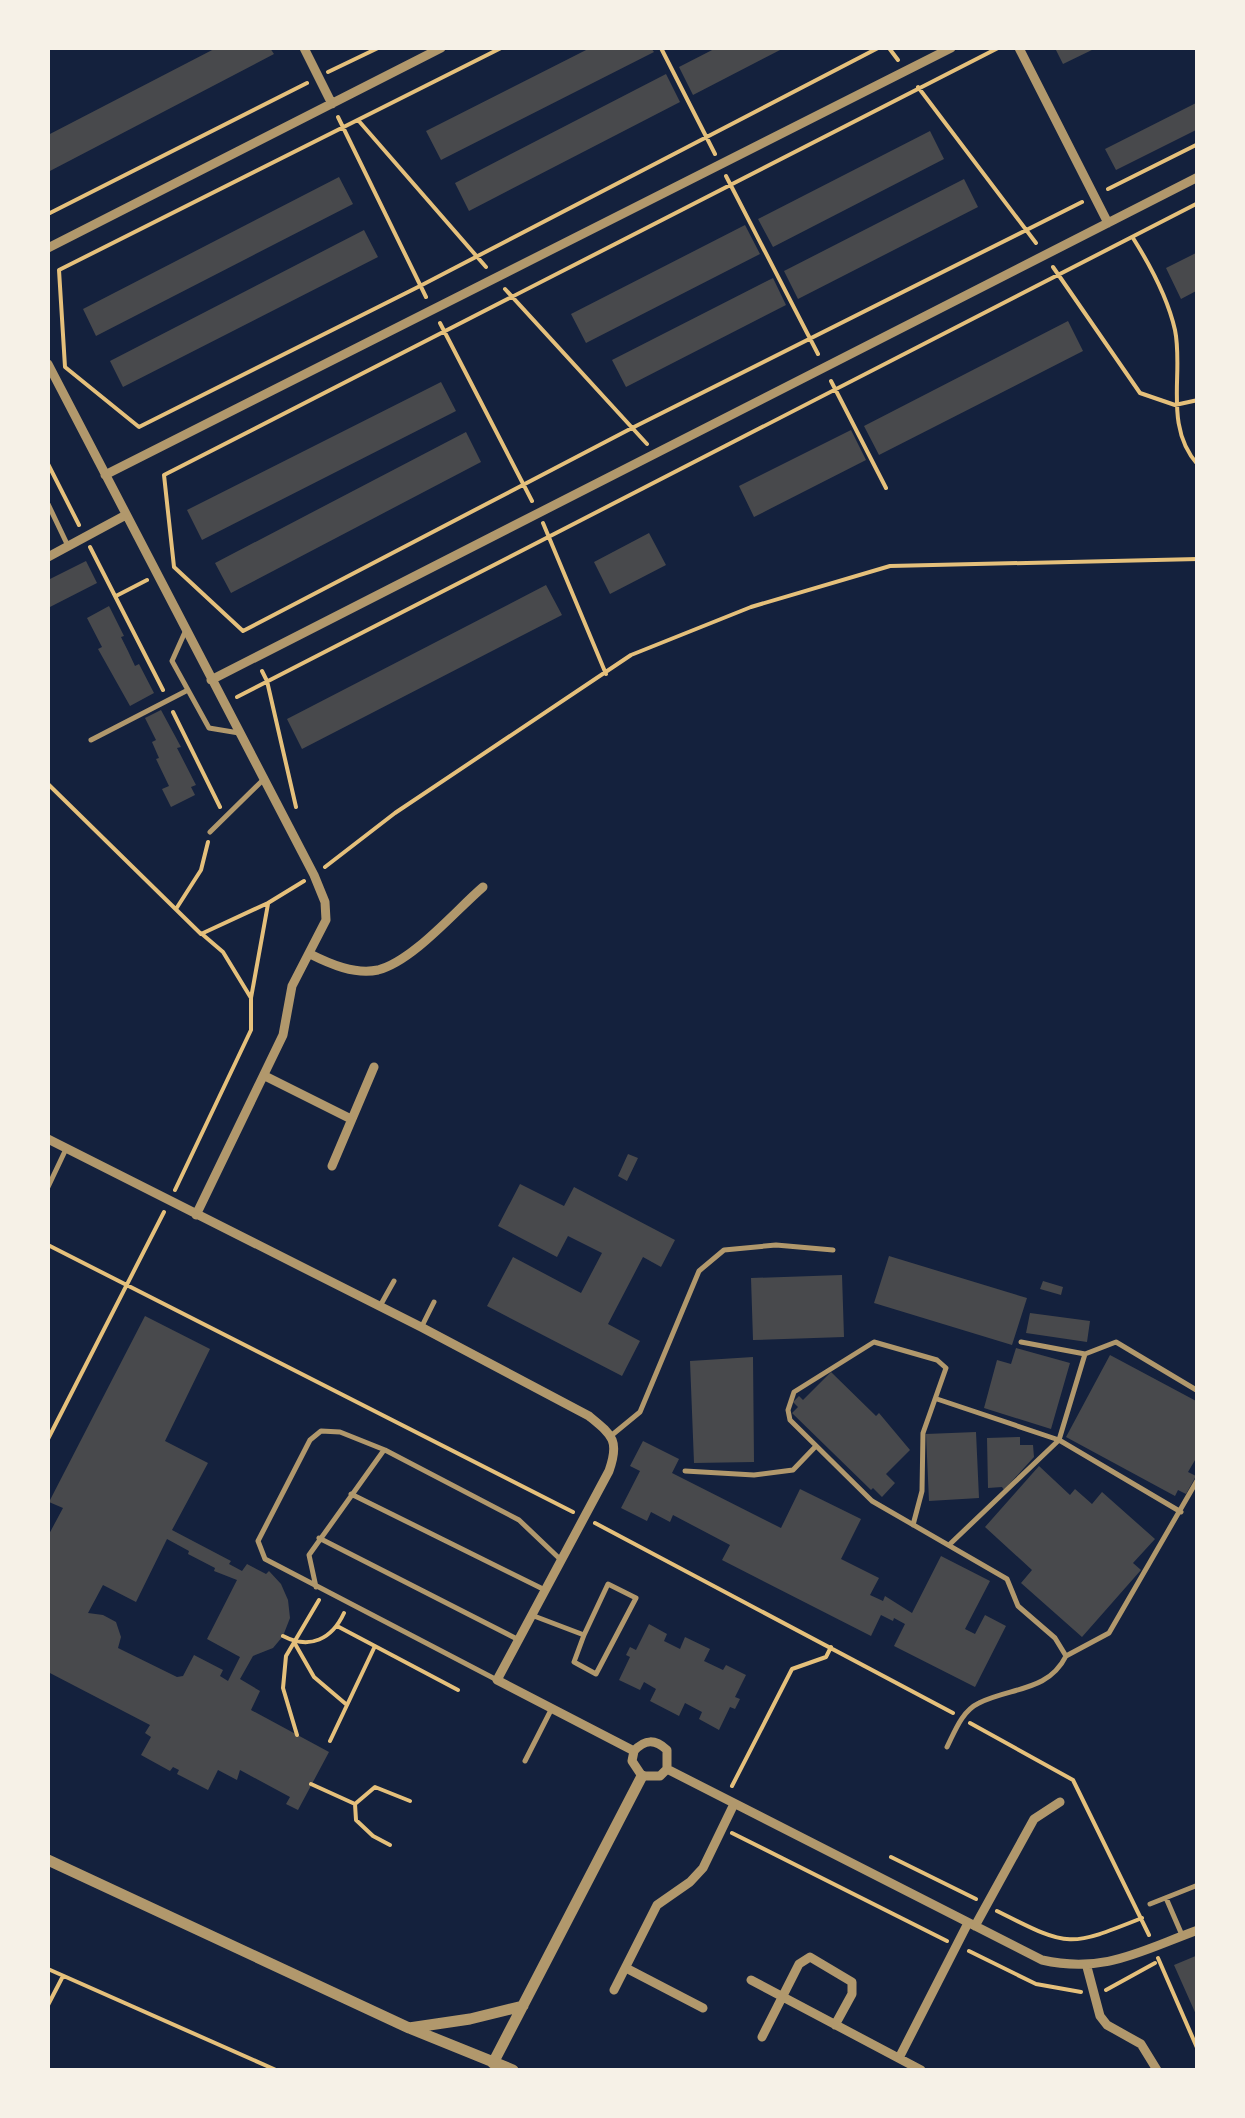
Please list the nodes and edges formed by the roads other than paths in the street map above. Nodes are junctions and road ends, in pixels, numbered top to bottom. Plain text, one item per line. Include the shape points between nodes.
1 (304, 48) edge
2 (441, 48) edge
3 (952, 48) edge
4 (1019, 48) edge
5 (332, 104) junction
6 (1198, 178) edge
7 (1108, 223) junction
8 (48, 248) edge
9 (48, 364) edge
10 (105, 475) junction
11 (48, 504) edge
12 (124, 516) junction
13 (68, 546) junction
14 (48, 557) edge
15 (185, 632) junction
16 (211, 680) junction
17 (188, 690) junction
18 (239, 734) junction
19 (91, 740) dead end
20 (263, 780) junction
21 (210, 832) road end
22 (482, 887) dead end
23 (310, 954) junction
24 (374, 1068) dead end
25 (265, 1076) junction
26 (351, 1119) junction
27 (48, 1140) edge
28 (66, 1149) junction
29 (332, 1166) dead end
30 (48, 1186) edge
31 (196, 1216) junction
32 (833, 1250) dead end
33 (394, 1280) dead end
34 (434, 1302) dead end
35 (380, 1306) junction
36 (421, 1327) junction
37 (1020, 1342) dead end
38 (1084, 1354) junction
39 (1198, 1391) edge
40 (937, 1398) junction
41 (612, 1435) junction
42 (1059, 1440) junction
43 (816, 1446) junction
44 (384, 1450) junction
45 (685, 1472) dead end
46 (1198, 1479) edge
47 (351, 1494) junction
48 (1181, 1512) junction
49 (914, 1525) junction
50 (319, 1538) junction
51 (949, 1545) junction
52 (562, 1562) junction
53 (320, 1589) junction
54 (545, 1590) junction
55 (531, 1615) junction
56 (584, 1634) junction
57 (518, 1639) junction
58 (1066, 1656) junction
59 (496, 1680) junction
60 (552, 1708) junction
61 (946, 1747) dead end
62 (634, 1752) junction
63 (525, 1761) dead end
64 (667, 1769) junction
65 (642, 1776) junction
66 (730, 1802) junction
67 (1060, 1802) dead end
68 (48, 1860) edge
69 (1198, 1885) edge
70 (1166, 1898) junction
71 (1150, 1904) dead end
72 (972, 1925) junction
73 (1198, 1930) edge
74 (1182, 1936) junction
75 (1088, 1967) junction
76 (626, 1968) junction
77 (751, 1980) dead end
78 (614, 1990) dead end
79 (782, 1998) junction
80 (523, 2006) junction
81 (704, 2008) dead end
82 (835, 2025) junction
83 (409, 2028) junction
84 (762, 2037) dead end
85 (899, 2058) junction
86 (493, 2063) junction
87 (512, 2070) edge
88 (921, 2070) edge
89 (1157, 2070) edge

1 - 5 street
2 - 5 street
3 - 10 street
4 - 7 street
5 - 8 street
6 - 7 street
7 - 16 street
9 - 10 street
10 - 12 street
11 - 13 lane
12 - 13 street
12 - 15 street
13 - 14 street
15 - 16 street
15 - 17 lane via 172,661
16 - 18 street
17 - 18 lane via 209,728
17 - 19 lane
18 - 20 street
20 - 21 lane
20 - 23 street via 324,902 326,920
22 - 23 street via 412,952 378,970 338,968
23 - 25 street via 292,986 283,1035
24 - 26 street
25 - 26 street
25 - 31 street
26 - 29 street
27 - 28 street
28 - 30 lane
28 - 31 street
31 - 35 street
32 - 41 lane via 724,1250 699,1270 640,1412
33 - 35 lane
34 - 36 lane
35 - 36 street
36 - 41 street
37 - 38 lane
38 - 39 lane via 1116,1342
38 - 42 lane
40 - 42 lane
40 - 43 lane via 942,1363 874,1342 794,1392 790,1420
40 - 49 lane via 923,1434
41 - 52 street via 616,1452
42 - 48 lane
42 - 51 lane
43 - 45 lane via 793,1470
43 - 49 lane via 872,1500
44 - 47 lane
44 - 52 lane via 520,1520
44 - 53 lane via 340,1432 321,1432 310,1440 258,1541 265,1559
46 - 48 lane
47 - 50 lane
47 - 54 lane
48 - 58 lane via 1109,1633
49 - 51 lane
50 - 53 lane via 309,1555
50 - 57 lane
51 - 58 lane via 1007,1579 1018,1606
52 - 54 street
53 - 59 lane
54 - 55 street
55 - 56 lane
55 - 57 street
56 - 56 lane via 608,1584 636,1598 596,1674 574,1662
57 - 59 street
58 - 61 lane via 1058,1672 1025,1690 978,1703
59 - 60 street
60 - 62 street
60 - 63 lane
62 - 64 street via 641,1744 660,1743
62 - 65 street
64 - 65 street
64 - 66 street
65 - 80 street
66 - 72 street
66 - 76 street via 704,1868 657,1905
67 - 72 street via 1034,1819
68 - 83 street
69 - 70 lane
70 - 71 lane
70 - 74 lane
72 - 75 street via 1042,1960
72 - 85 street
73 - 74 street
74 - 75 street
75 - 89 street via 1100,2016 1141,2044
76 - 78 street
76 - 81 street
77 - 79 street
79 - 82 street
79 - 82 street via 799,1964 814,1959 854,1988
79 - 84 street
80 - 83 street
80 - 86 street
82 - 85 street
83 - 86 street
85 - 88 street
86 - 87 street

